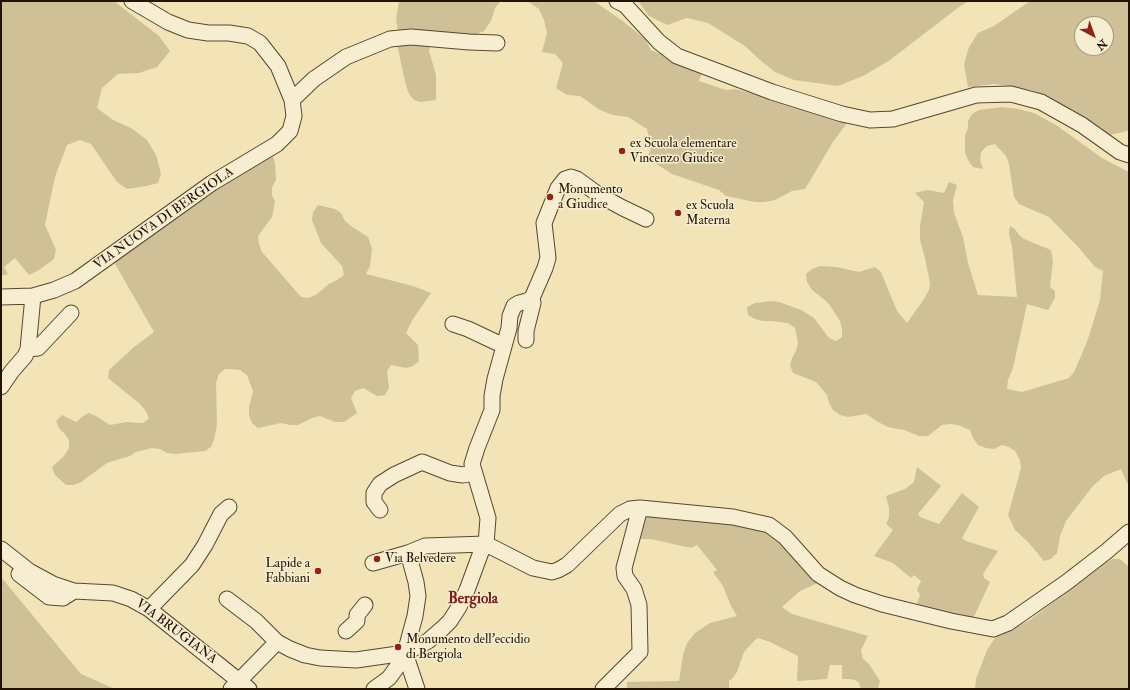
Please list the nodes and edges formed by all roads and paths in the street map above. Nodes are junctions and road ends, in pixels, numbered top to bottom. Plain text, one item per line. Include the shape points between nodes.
1 (132, 1) edge
2 (617, 1) edge
3 (497, 43) dead end
4 (292, 100) junction
5 (1129, 155) edge
6 (646, 219) dead end
7 (33, 296) junction
8 (1, 297) edge
9 (532, 298) junction
10 (71, 313) dead end
11 (453, 324) dead end
12 (526, 340) dead end
13 (504, 346) junction
14 (28, 349) junction
15 (1, 387) edge
16 (474, 473) junction
17 (229, 507) dead end
18 (640, 508) junction
19 (380, 510) dead end
20 (1129, 532) edge
21 (486, 544) junction
22 (1, 549) edge
23 (408, 553) junction
24 (1, 561) edge
25 (373, 564) dead end
26 (74, 591) junction
27 (227, 599) dead end
28 (364, 605) dead end
29 (149, 609) junction
30 (346, 631) dead end
31 (277, 642) junction
32 (406, 652) junction
33 (239, 686) edge
34 (374, 689) edge
35 (417, 689) edge
36 (603, 689) edge

1 - 4 street, VIA NUOVA DI BERGIOLA via 168,22 188,30 248,36 260,43 278,66
2 - 5 street via 625,5 659,42 677,56 772,92 842,114 870,120 894,119 976,95 1011,94 1041,102 1082,125 1120,152
3 - 4 street via 411,37 390,39 346,57 314,79
4 - 7 street, VIA NUOVA DI BERGIOLA via 294,116 290,131 277,144 212,183 75,281
6 - 9 street via 605,198 577,179 566,179 558,188 544,223 548,258
7 - 8 street, VIA NUOVA DI BERGIOLA
7 - 14 street
9 - 12 street
9 - 13 street via 514,306
10 - 14 street via 38,348
11 - 13 street
13 - 16 street via 492,396 492,410 472,464
14 - 15 street
16 - 19 street via 450,473 422,462 394,474 380,484 374,493 374,502
16 - 21 street via 488,518
17 - 29 street via 220,514 192,565
18 - 20 street via 734,517 769,525 785,537 818,574 845,590 882,604 993,629 1008,623 1067,582
18 - 21 street via 620,514 567,565 552,572 533,568
18 - 36 street via 624,568 625,576 634,589 639,606 640,652
21 - 23 street via 425,546
21 - 32 street via 468,590 450,621 428,640
22 - 26 street, VIA BRUGIANA via 29,571 53,584
23 - 25 street
23 - 32 street via 418,596
24 - 26 street via 50,597 63,598
26 - 29 street, VIA BRUGIANA via 113,593
27 - 31 street via 256,621
28 - 30 street via 357,615 357,621
29 - 33 street, VIA BRUGIANA
31 - 32 street via 305,655 348,661
31 - 33 street, VIA BRUGIANA
32 - 34 street via 388,678
32 - 35 street

